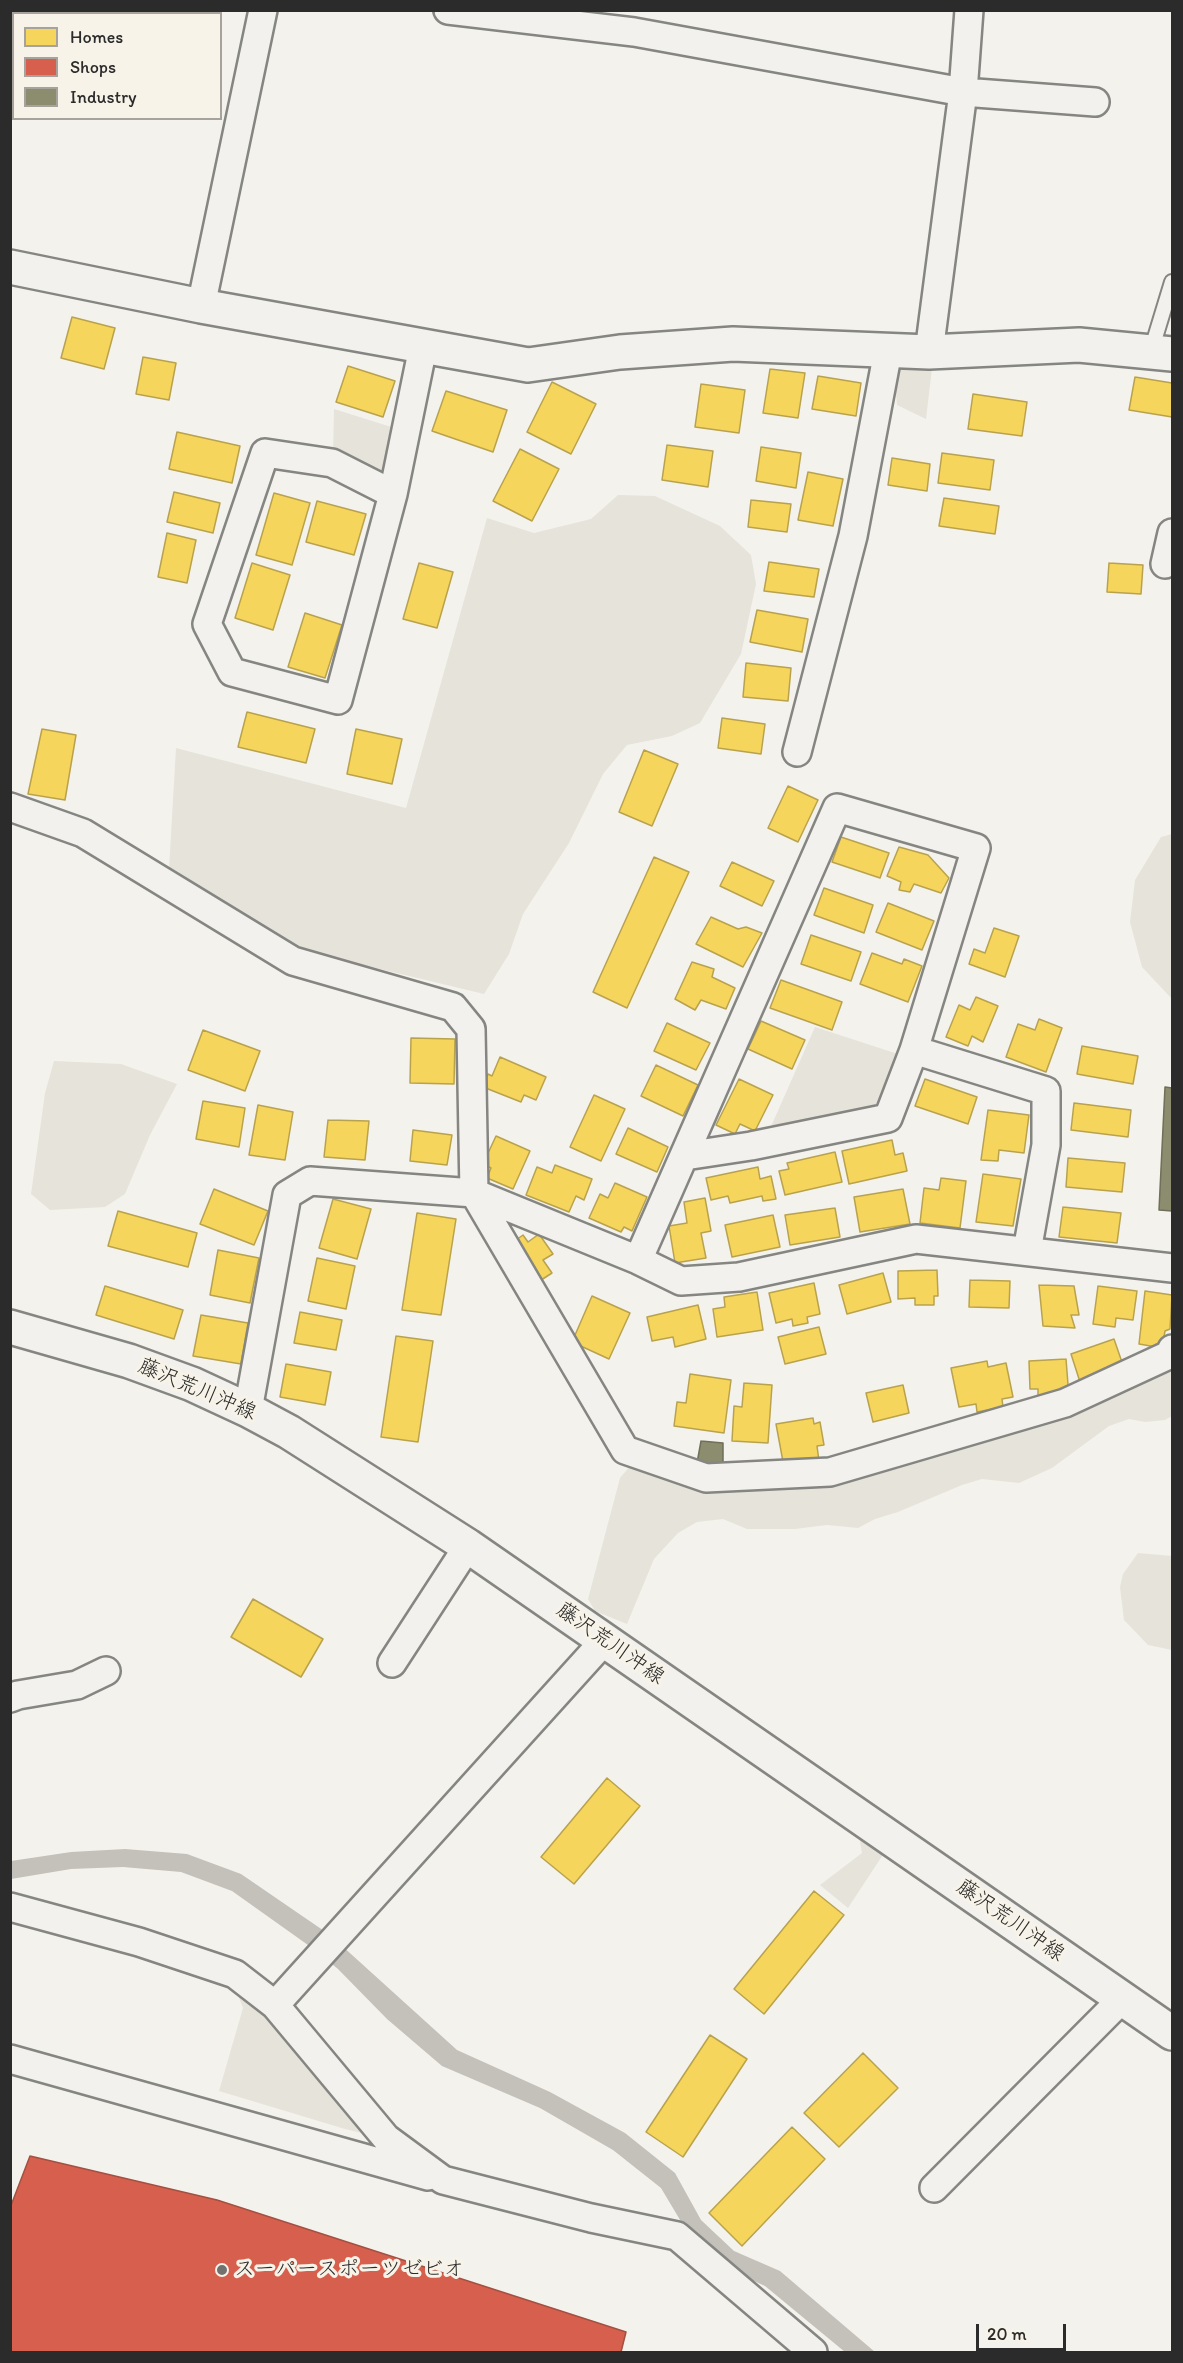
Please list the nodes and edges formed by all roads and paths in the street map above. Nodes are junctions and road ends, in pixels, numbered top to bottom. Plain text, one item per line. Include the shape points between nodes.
1 (263, 10) edge
2 (969, 10) edge
3 (457, 11) edge
4 (963, 93) junction
5 (1095, 102) dead end
6 (10, 267) edge
7 (1173, 282) edge
8 (201, 306) junction
9 (423, 347) junction
10 (888, 351) junction
11 (929, 352) junction
12 (1162, 353) edge
13 (393, 494) junction
14 (1173, 533) edge
15 (1164, 564) dead end
16 (797, 752) dead end
17 (10, 807) edge
18 (914, 1050) junction
19 (685, 1156) junction
20 (474, 1193) junction
21 (1027, 1251) junction
22 (638, 1260) junction
23 (1173, 1268) edge
24 (10, 1327) edge
25 (1173, 1349) edge
26 (248, 1410) junction
27 (468, 1546) junction
28 (605, 1640) junction
29 (392, 1664) dead end
30 (106, 1671) dead end
31 (10, 1698) edge
32 (10, 1907) edge
33 (1123, 1998) junction
34 (275, 2005) junction
35 (1173, 2033) edge
36 (10, 2059) edge
37 (443, 2180) junction
38 (934, 2188) dead end
39 (813, 2352) edge

1 - 8 street
2 - 4 street
3 - 4 street via 634,32
4 - 5 street
4 - 11 street
6 - 8 main road
7 - 12 lane
8 - 9 main road
9 - 10 main road via 528,365 620,352 733,344
9 - 13 street
10 - 11 main road
10 - 16 street via 853,536
11 - 12 main road via 1079,345
13 - 13 street via 338,700 232,672 207,624 265,453 332,463
14 - 15 street
17 - 20 street via 83,832 293,961 453,1007 471,1029
18 - 19 street via 888,1118
18 - 19 street via 976,848 837,808
18 - 21 street via 1046,1091 1046,1144
19 - 22 street
20 - 22 street
20 - 25 street via 625,1450 706,1478 830,1472 1065,1403 1171,1354
20 - 26 street via 310,1180 287,1195
21 - 22 street via 916,1239 739,1277 681,1281
21 - 23 street
24 - 26 main road, 藤沢荒川沖線 via 129,1361
26 - 27 main road, 藤沢荒川沖線
27 - 28 main road, 藤沢荒川沖線
27 - 29 street
28 - 33 main road, 藤沢荒川沖線
28 - 34 street
30 - 31 street via 77,1685
32 - 34 street via 139,1942 235,1974
33 - 35 main road, 藤沢荒川沖線
33 - 38 street
34 - 37 street via 386,2138
36 - 37 street
37 - 39 street via 677,2236

